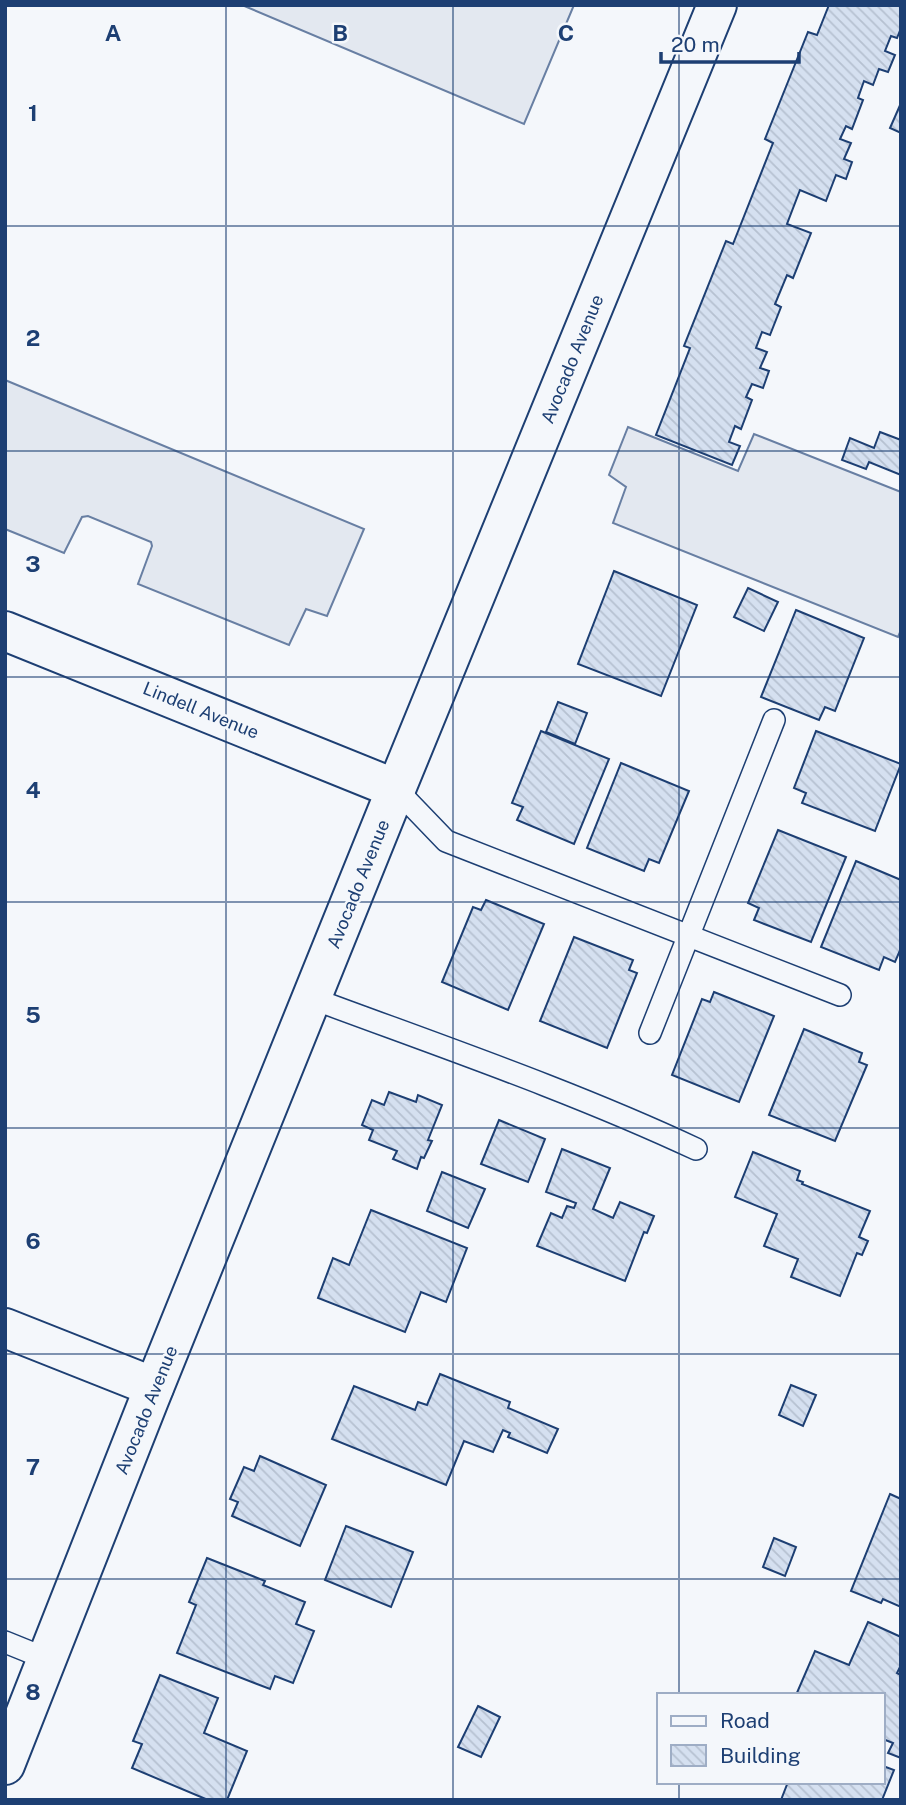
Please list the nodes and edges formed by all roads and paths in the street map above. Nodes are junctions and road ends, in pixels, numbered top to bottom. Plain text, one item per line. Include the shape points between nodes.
1 (717, 5) edge
2 (5, 631) edge
3 (774, 720) dead end
4 (396, 789) junction
5 (689, 937) junction
6 (840, 995) dead end
7 (311, 998) junction
8 (650, 1033) dead end
9 (696, 1149) dead end
10 (5, 1328) edge
11 (154, 1387) junction
12 (5, 1642) edge
13 (47, 1659) junction
14 (5, 1765) edge

1 - 4 main road, Avocado Avenue
2 - 4 main road, Lindell Avenue
3 - 5 lane
4 - 5 lane via 446,841
4 - 7 main road, Avocado Avenue
5 - 6 lane
5 - 8 lane
7 - 9 lane
7 - 11 main road, Avocado Avenue
10 - 11 main road
11 - 13 main road, Avocado Avenue
12 - 13 lane
13 - 14 main road, Avocado Avenue

